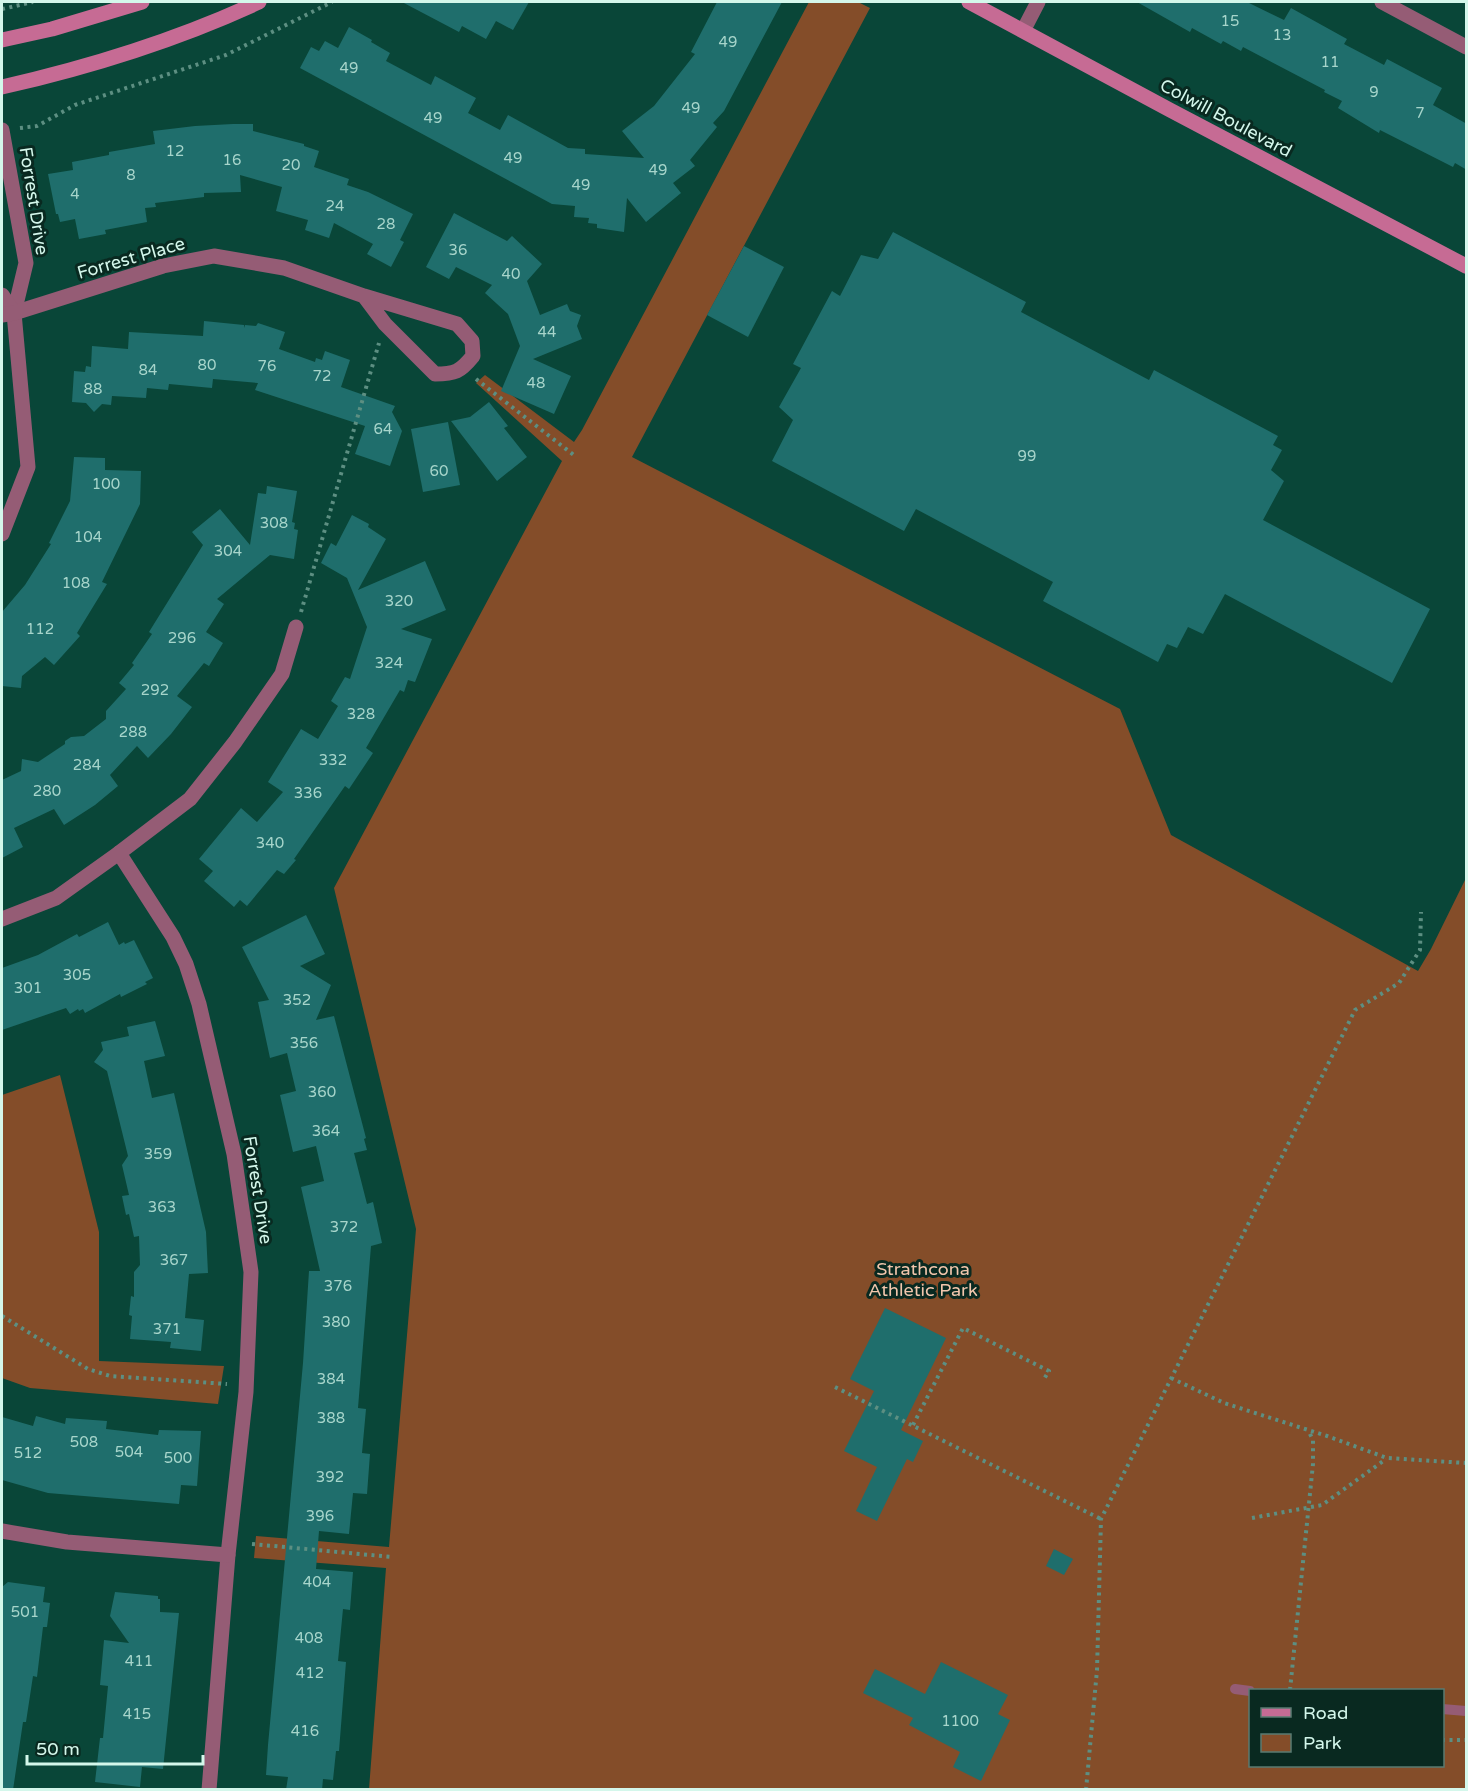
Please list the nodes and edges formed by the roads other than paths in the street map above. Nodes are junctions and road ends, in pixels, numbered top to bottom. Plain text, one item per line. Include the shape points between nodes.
1 (142, 2) edge
2 (259, 2) edge
3 (969, 2) edge
4 (1038, 2) edge
5 (1382, 2) edge
6 (1024, 29) junction
7 (2, 40) edge
8 (1467, 46) edge
9 (2, 87) edge
10 (2, 130) edge
11 (1467, 266) edge
12 (2, 295) edge
13 (364, 296) junction
14 (8, 314) edge
15 (2, 534) edge
16 (296, 627) road end
17 (119, 853) junction
18 (2, 919) edge
19 (2, 1531) edge
20 (228, 1555) junction
21 (1235, 1689) dead end
22 (1249, 1691) edge
23 (1444, 1709) edge
24 (1467, 1711) edge
25 (209, 1790) edge

1 - 7 street
2 - 9 street via 138,51
3 - 6 street, Colwill Boulevard
4 - 6 street
5 - 8 street
6 - 11 street, Colwill Boulevard
10 - 14 street, Forrest Drive via 26,263
12 - 14 street
13 - 13 street, Forrest Place via 457,324 472,341 473,356 462,369 435,374 385,324
13 - 14 street, Forrest Place via 284,268 214,256 163,266
14 - 15 street, Forrest Drive via 28,467
16 - 17 street via 282,674 235,742 190,799
17 - 18 street via 56,898
17 - 20 street, Forrest Drive via 186,964 234,1154 251,1272 246,1392
19 - 20 street via 67,1542
20 - 25 street, Forrest Drive
21 - 22 lane
23 - 24 lane

